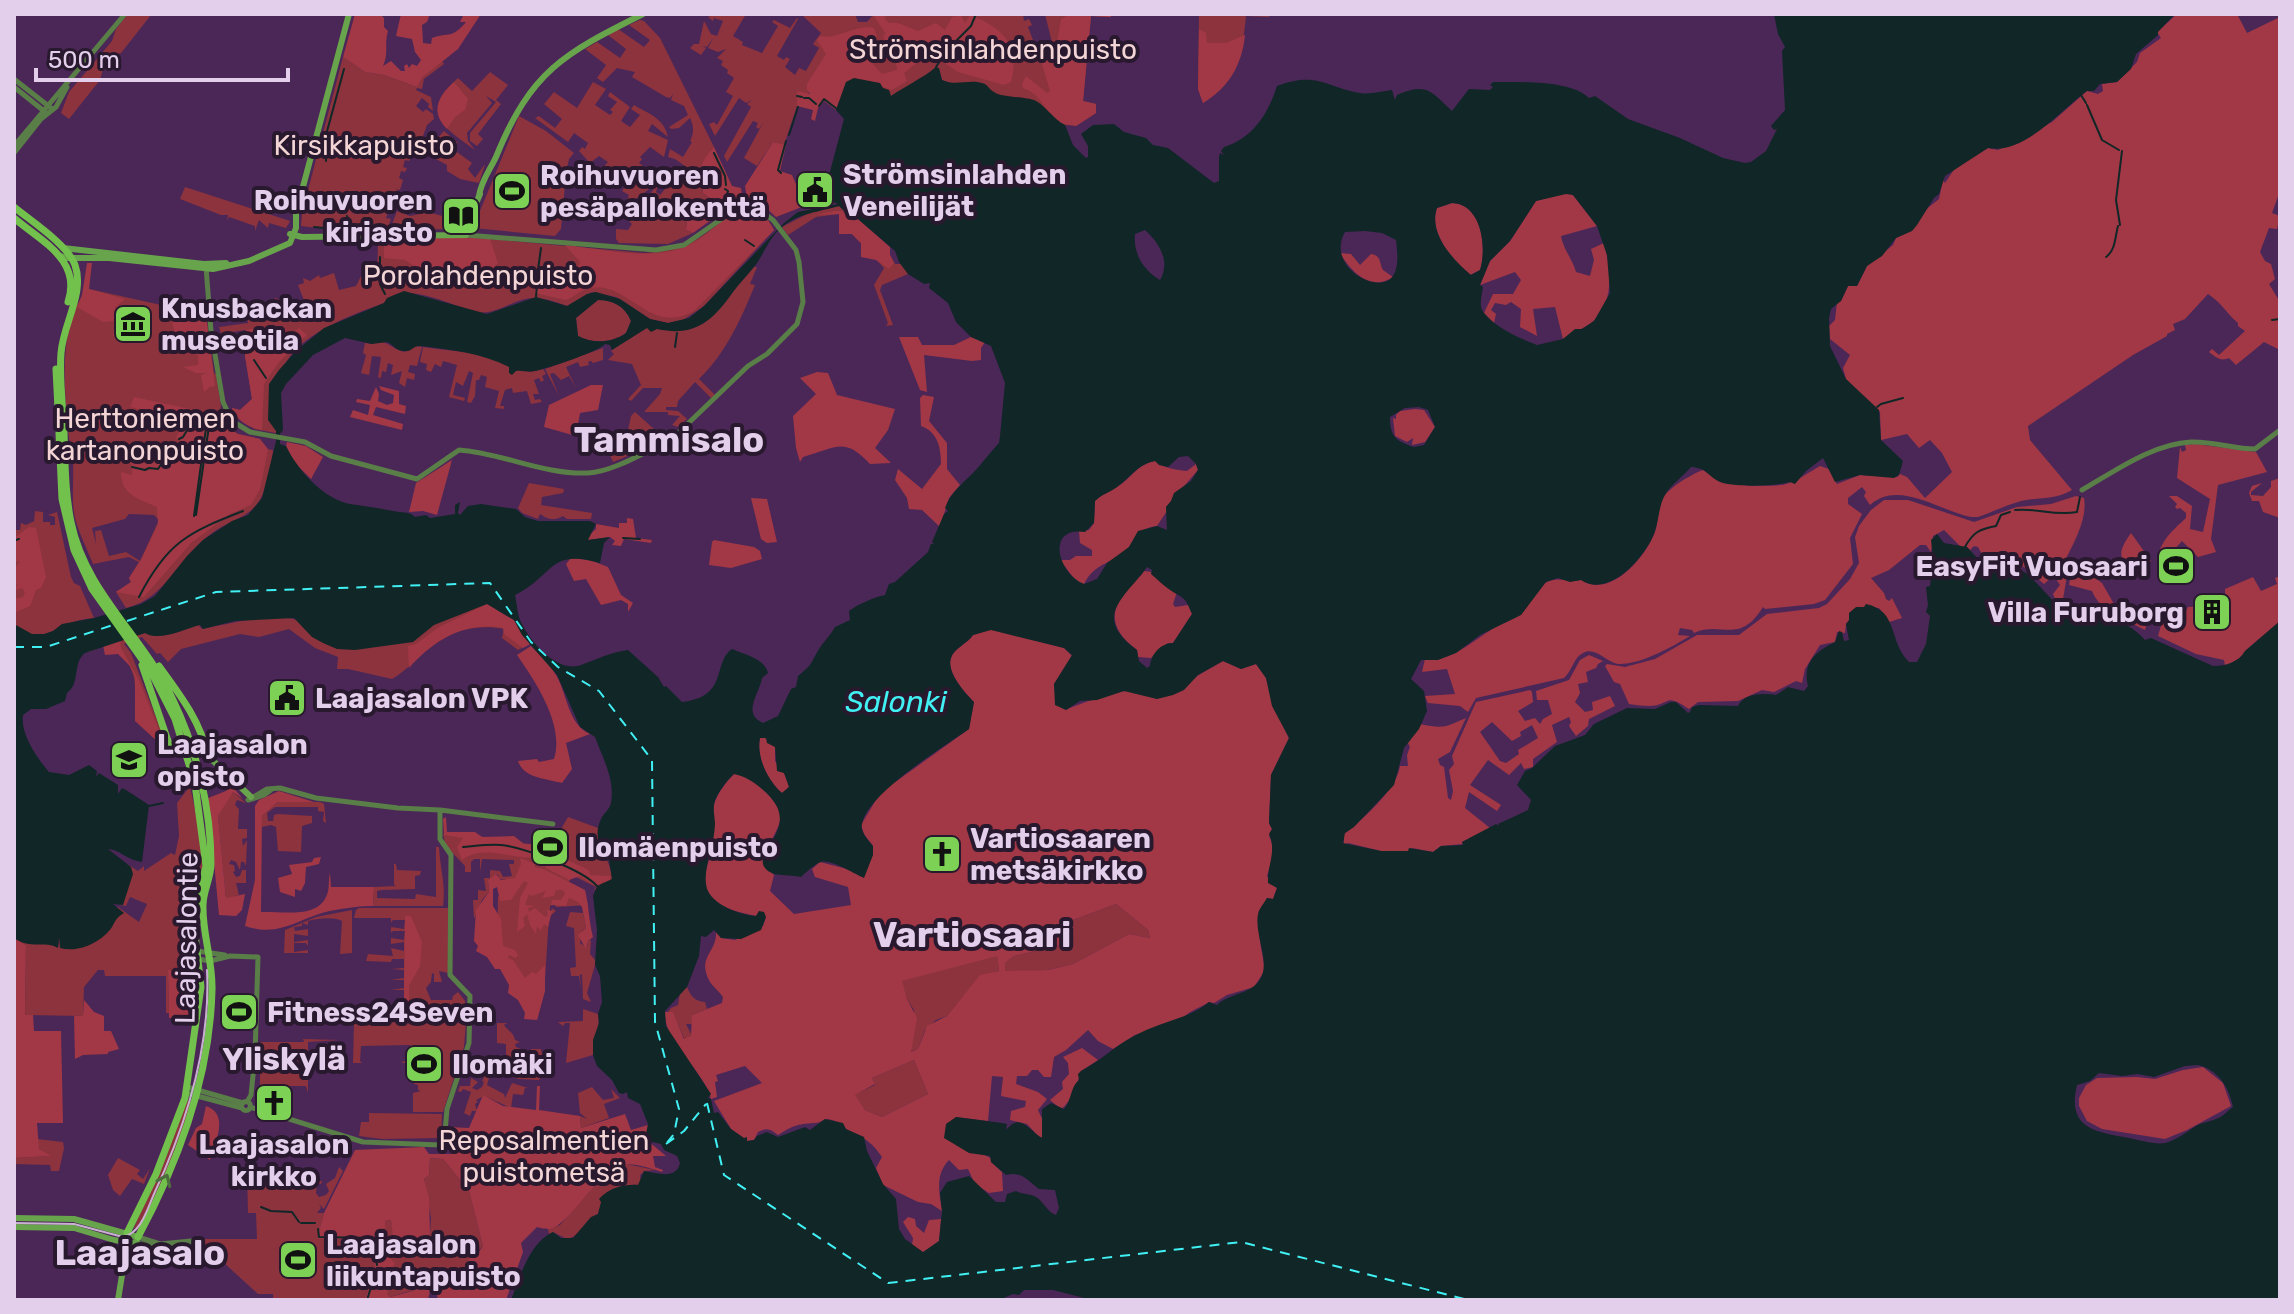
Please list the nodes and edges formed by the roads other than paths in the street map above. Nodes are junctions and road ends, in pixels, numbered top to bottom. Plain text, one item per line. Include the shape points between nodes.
1 (125, 14) edge
2 (349, 14) edge
3 (643, 14) edge
4 (14, 79) edge
5 (14, 87) edge
6 (48, 110) junction
7 (14, 146) edge
8 (14, 153) edge
9 (14, 207) edge
10 (14, 218) edge
11 (293, 235) junction
12 (466, 235) junction
13 (61, 251) junction
14 (72, 255) junction
15 (204, 267) junction
16 (69, 268) junction
17 (2280, 430) edge
18 (677, 434) junction
19 (658, 446) junction
20 (2082, 490) dead end
21 (109, 608) junction
22 (133, 641) junction
23 (172, 747) joint
24 (206, 755) junction
25 (249, 798) joint
26 (440, 810) junction
27 (553, 824) dead end
28 (198, 955) junction
29 (209, 957) junction
30 (186, 1090) junction
31 (198, 1094) junction
32 (246, 1105) junction
33 (14, 1218) edge
34 (14, 1227) edge
35 (126, 1237) junction
36 (136, 1240) junction
37 (117, 1300) edge

1 - 6 street via 67,86 62,100
2 - 11 main road
3 - 12 main road via 590,40 521,101
4 - 6 street
5 - 6 street
6 - 7 street
6 - 8 street
9 - 13 main road
10 - 13 main road
11 - 12 main road
11 - 15 main road via 288,245 237,265
12 - 18 street via 665,250 693,240 733,211 748,208 762,212 779,228 798,255 803,302 799,321
13 - 14 main road
13 - 16 main road
14 - 15 main road
14 - 16 main road
14 - 21 main road via 78,284 60,367 69,508 82,557
15 - 19 street via 223,402 229,418 243,430 305,442 345,460 420,478 451,456 470,452 593,473
16 - 21 main road via 72,290 56,359 62,499 77,560
17 - 20 street via 2255,449 2193,442 2165,448
18 - 19 street via 675,448
18 - 19 street via 660,432
21 - 22 main road, Laajasalontie
22 - 23 main road
22 - 24 main road via 150,653 177,692
22 - 28 main road, Laajasalontie via 166,698 195,784 206,866 193,914
22 - 29 main road, Laajasalontie via 175,704 201,781 211,866 203,905
23 - 24 main road
24 - 25 main road
25 - 26 street via 284,788 310,797
26 - 27 street
26 - 32 street via 440,839 451,855 450,975 470,996 469,1039 447,1109 445,1141 369,1143
28 - 29 street
28 - 30 main road, Laajasalontie via 201,987
29 - 31 main road, Laajasalontie via 212,1000
29 - 32 street via 258,957 255,1056
30 - 31 street
30 - 35 main road, Laajasalontie via 164,1155
31 - 32 street
36 -> 31 main road, Laajasalontie
33 - 35 main road via 69,1218
34 - 35 main road via 74,1228
35 - 36 main road
35 - 37 main road, Laajasalontie
36 - 36 street via 162,1247 192,1242 160,1244
36 - 37 main road, Laajasalontie

